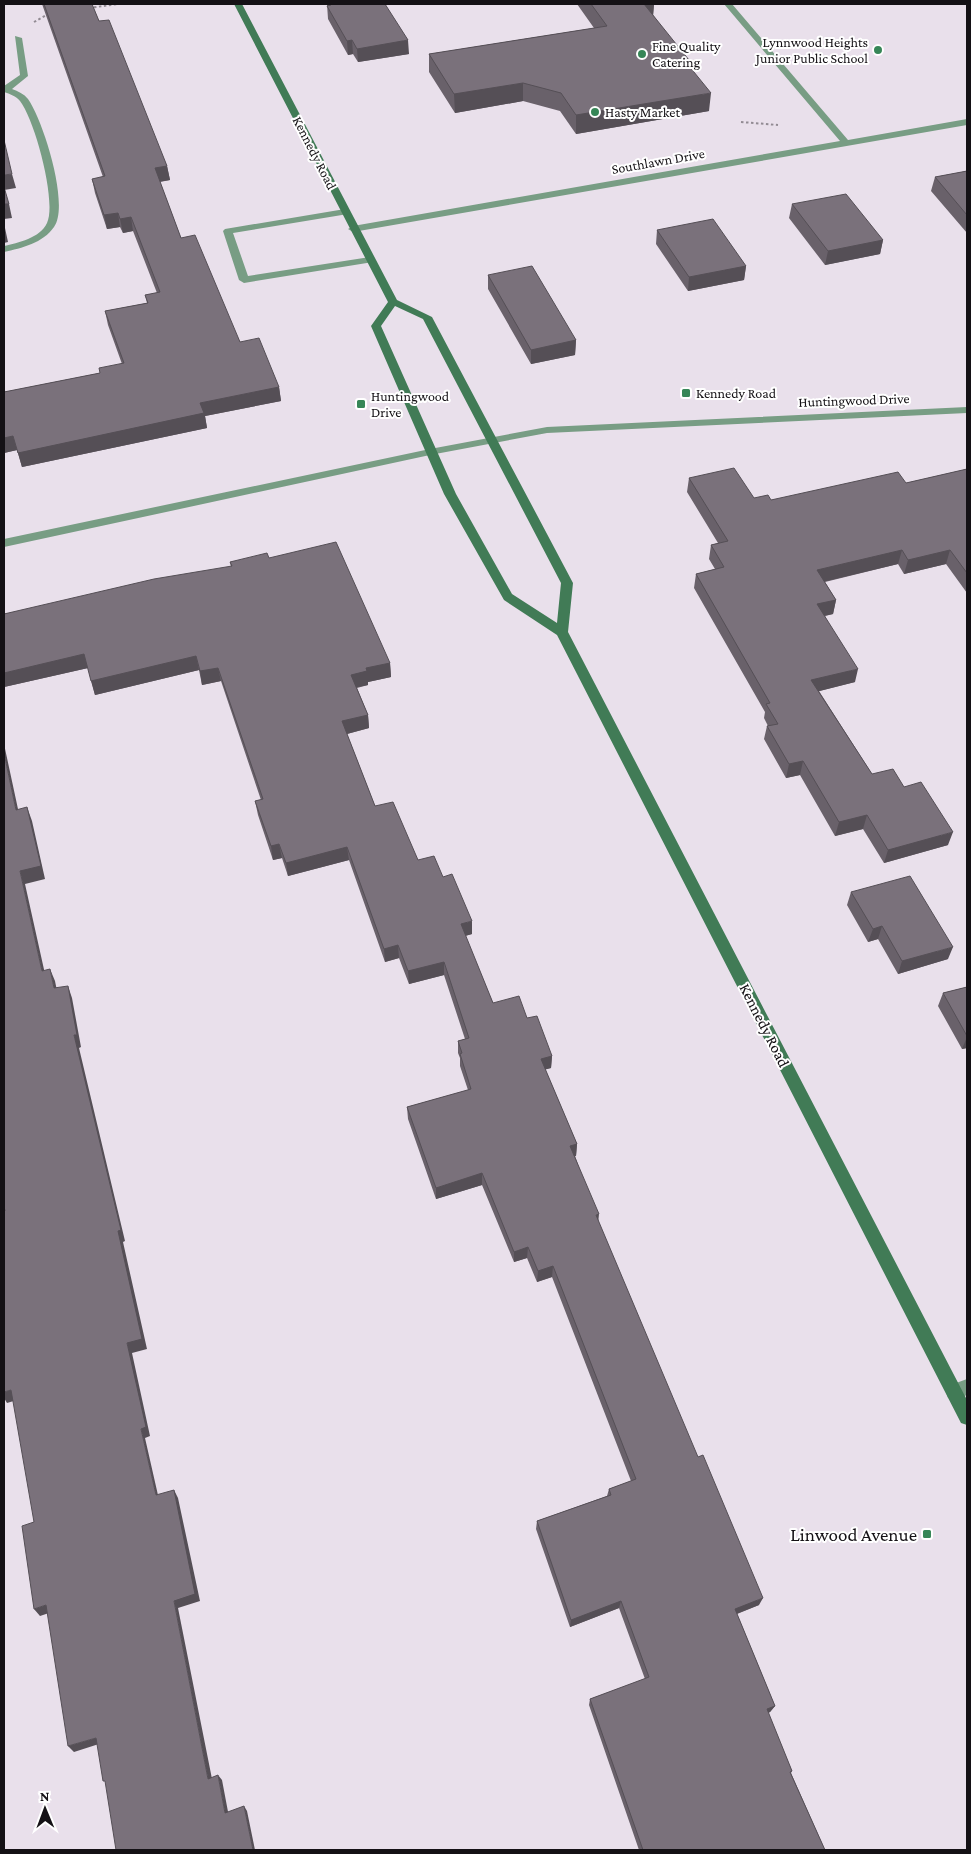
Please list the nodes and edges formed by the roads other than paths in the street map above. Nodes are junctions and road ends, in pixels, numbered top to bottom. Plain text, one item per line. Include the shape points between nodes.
1 (238, 4) edge
2 (728, 4) edge
3 (18, 38) road end
4 (5, 89) edge
5 (967, 122) edge
6 (846, 143) junction
7 (345, 212) junction
8 (353, 229) junction
9 (4, 249) edge
10 (370, 260) junction
11 (392, 302) junction
12 (967, 410) edge
13 (491, 440) junction
14 (430, 452) junction
15 (4, 543) edge
16 (562, 632) junction
17 (961, 1390) edge
18 (967, 1417) edge

1 - 7 main road, Kennedy Road
2 - 6 street
3 - 4 street via 24,76
4 - 9 street via 24,100 39,130 48,161 56,213 52,224 37,238
5 - 6 street, Southlawn Drive
6 - 8 street, Southlawn Drive
7 - 8 main road, Kennedy Road
7 - 10 street via 228,231 244,280
8 - 10 main road, Kennedy Road
10 - 11 main road, Kennedy Road
11 - 13 main road via 426,317
11 - 14 main road, Kennedy Road via 376,326
12 - 13 street, Huntingwood Drive via 547,430
13 - 14 street, Huntingwood Drive
13 - 16 main road via 567,583
14 - 15 street, Huntingwood Drive
14 - 16 main road, Kennedy Road via 508,597
16 - 17 main road, Kennedy Road
17 - 18 main road, Kennedy Road

